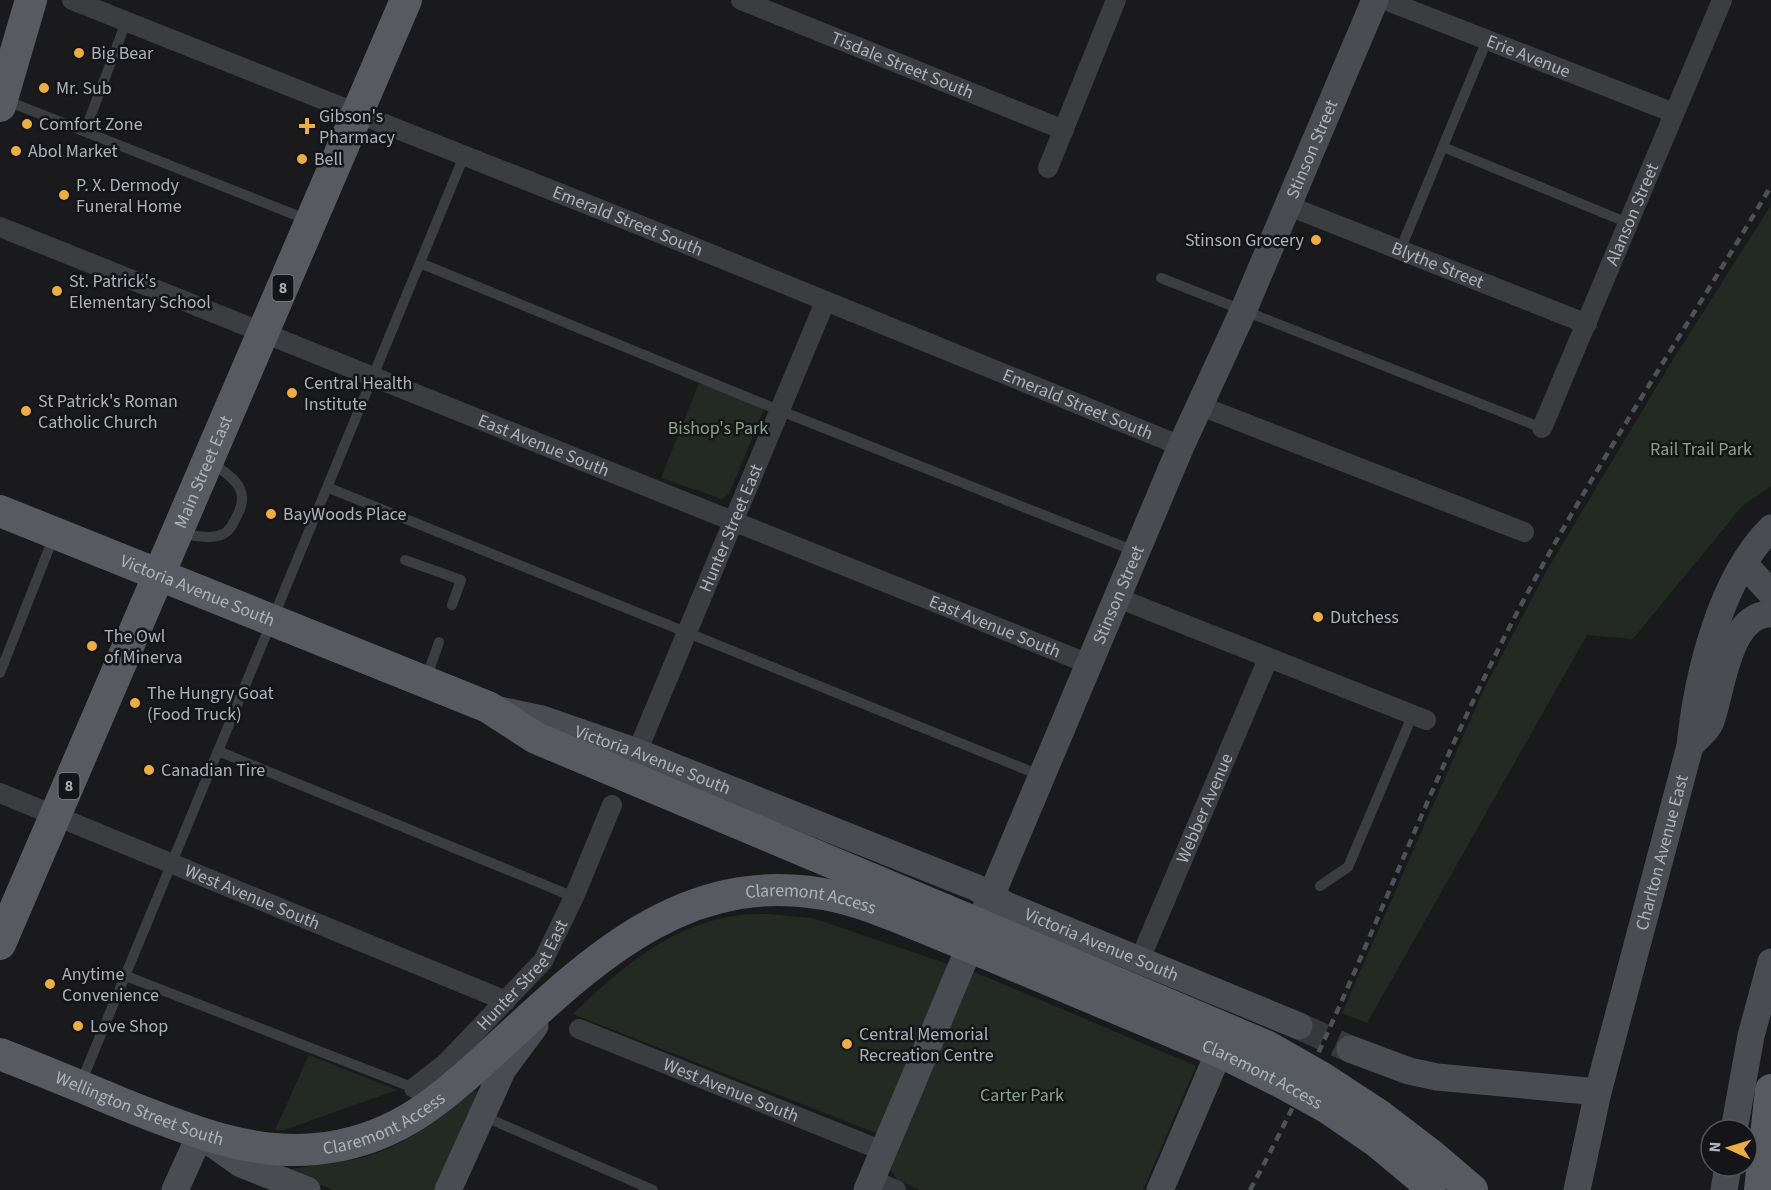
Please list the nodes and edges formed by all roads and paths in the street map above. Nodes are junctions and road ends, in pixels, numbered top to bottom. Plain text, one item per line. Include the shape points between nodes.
1 (31, 0) edge
2 (72, 0) edge
3 (406, 0) edge
4 (741, 0) edge
5 (1116, 0) edge
6 (1376, 0) edge
7 (1385, 0) edge
8 (1722, 0) edge
9 (126, 22) junction
10 (1487, 40) junction
11 (1, 102) edge
12 (358, 112) junction
13 (1674, 113) junction
14 (1064, 130) junction
15 (85, 131) junction
16 (1443, 147) junction
17 (464, 156) junction
18 (1048, 168) dead end
19 (1289, 206) junction
20 (311, 222) junction
21 (1628, 223) junction
22 (0, 227) edge
23 (1401, 248) junction
24 (420, 263) junction
25 (1161, 278) dead end
26 (825, 302) junction
27 (1244, 309) junction
28 (1587, 324) junction
29 (264, 331) junction
30 (374, 378) junction
31 (1201, 406) junction
32 (781, 411) junction
33 (1542, 428) joint
34 (1181, 446) junction
35 (208, 461) junction
36 (328, 488) junction
37 (0, 511) edge
38 (733, 521) junction
39 (1771, 528) edge
40 (1524, 532) dead end
41 (55, 533) junction
42 (177, 534) junction
43 (1137, 552) junction
44 (405, 560) dead end
45 (1745, 565) junction
46 (1771, 571) edge
47 (160, 575) junction
48 (1771, 593) edge
49 (1118, 598) junction
50 (452, 605) dead end
51 (1771, 614) edge
52 (274, 621) junction
53 (687, 633) junction
54 (439, 642) dead end
55 (1268, 659) junction
56 (1089, 664) junction
57 (0, 673) edge
58 (425, 682) junction
59 (488, 707) junction
60 (1420, 717) joint
61 (1690, 746) junction
62 (218, 751) junction
63 (637, 752) junction
64 (1042, 777) junction
65 (0, 793) edge
66 (612, 805) dead end
67 (56, 817) junction
68 (171, 864) junction
69 (1320, 886) dead end
70 (990, 894) junction
71 (574, 897) junction
72 (946, 923) junction
73 (0, 944) edge
74 (1140, 959) junction
75 (1771, 962) edge
76 (126, 976) junction
77 (567, 985) junction
78 (506, 1001) junction
79 (1241, 1002) junction
80 (1299, 1026) tunnel mouth
81 (579, 1029) dead end
82 (1350, 1049) tunnel mouth
83 (0, 1054) edge
84 (79, 1086) junction
85 (414, 1088) joint
86 (1771, 1090) edge
87 (1598, 1092) junction
88 (481, 1115) junction
89 (1736, 1118) edge
90 (200, 1135) junction
91 (883, 1151) junction
92 (878, 1187) edge
93 (1432, 1188) edge
94 (175, 1190) edge
95 (307, 1190) edge
96 (448, 1190) edge
97 (653, 1190) edge
98 (1160, 1190) edge
99 (1472, 1190) edge
100 (1577, 1190) edge
101 (1760, 1190) edge

1 - 11 main road
2 - 9 street, Emerald Street South
3 - 12 main road, Main Street East / 8
4 - 14 street, Tisdale Street South
5 - 14 street
6 - 19 street, Stinson Street
7 - 10 street, Erie Avenue
8 - 13 street, Alanson Street
9 - 12 street, Emerald Street South
9 - 15 lane
10 - 13 street, Erie Avenue
10 - 16 lane
11 - 15 lane
12 - 17 street, Emerald Street South
12 - 20 main road, Main Street East / 8
13 - 21 street, Alanson Street
14 - 18 street
15 - 20 lane
16 - 21 lane
16 - 23 lane
17 - 24 lane
17 - 26 street, Emerald Street South
19 - 23 street, Blythe Street
19 - 27 street, Stinson Street
20 - 29 main road, Main Street East / 8
21 - 28 street, Alanson Street
22 - 29 street, East Avenue South
23 - 28 street, Blythe Street
24 - 30 lane
24 - 32 lane
25 - 27 lane
26 - 32 street, Hunter Street East
26 - 34 street, Emerald Street South
27 - 31 street, Stinson Street
27 - 33 lane
28 - 33 street, Alanson Street
29 - 30 street, East Avenue South
29 - 35 main road, Main Street East / 8
30 - 36 lane
30 - 38 street, East Avenue South
31 - 34 street, Stinson Street
31 - 40 street
32 - 38 street, Hunter Street East
32 - 43 lane
34 - 43 street, Stinson Street
35 - 42 main road, Main Street East / 8
35 - 42 lane via 236,479 243,492 242,507 224,534
36 - 52 lane
36 - 53 lane
37 - 41 main road, Victoria Avenue South
38 - 53 street, Hunter Street East
38 - 56 street, East Avenue South
39 - 45 street, Charlton Avenue East
41 - 47 main road, Victoria Avenue South
41 - 57 lane
42 - 47 main road, Main Street East / 8
43 - 49 street, Stinson Street
44 - 50 lane via 461,580
45 - 46 street
45 - 48 street
45 - 61 street, Charlton Avenue East via 1714,629 1694,700
47 - 52 main road, Victoria Avenue South
47 - 67 main road, Main Street East / 8
49 - 55 street
49 - 56 street, Stinson Street
51 - 61 street via 1758,615 1741,632 1725,667 1711,724
52 - 58 main road, Victoria Avenue South
52 - 62 lane
53 - 63 street, Hunter Street East
53 - 64 lane
54 - 58 lane
55 - 60 street
55 - 74 street, Webber Avenue
56 - 64 street, Stinson Street
58 - 59 main road, Victoria Avenue South
59 - 63 street, Victoria Avenue South via 542,719
59 - 72 main road, Claremont Access via 536,738
60 - 69 lane via 1348,867
61 - 87 street, Charlton Avenue East
62 - 68 lane
62 - 71 lane
63 - 70 street, Victoria Avenue South
64 - 70 street, Stinson Street
65 - 67 street, West Avenue South
66 - 71 street, Hunter Street East
67 - 68 street, West Avenue South
67 - 73 main road, Main Street East / 8
68 - 76 lane
68 - 78 street, West Avenue South
70 - 74 street, Victoria Avenue South via 1006,905
70 - 91 street, Stinson Street
71 - 78 street, Hunter Street East via 543,961
72 - 77 main road, Claremont Access via 837,897 749,890 695,903 662,919 612,949
72 - 93 main road, Claremont Access, bridge via 1281,1082 1328,1108
72 - 99 main road, Claremont Access, bridge via 1266,1047 1332,1084 1431,1155
74 - 79 street, Victoria Avenue South
75 - 89 street via 1751,1036
76 - 84 lane
76 - 85 lane
77 - 88 street via 503,1069
77 - 90 main road, Claremont Access via 440,1100 401,1125 315,1150 282,1150
78 - 85 street, Hunter Street East via 446,1064
79 - 80 street, Victoria Avenue South
79 - 98 street
81 - 91 street, West Avenue South
82 - 87 street via 1437,1077
83 - 84 main road, Wellington Street South
84 - 90 main road, Wellington Street South
86 - 101 main road
87 - 100 street, Charlton Avenue East
88 - 96 street
88 - 97 lane
90 - 94 street
90 - 95 street, Wellington Street South via 241,1164
91 - 92 street, Stinson Street

